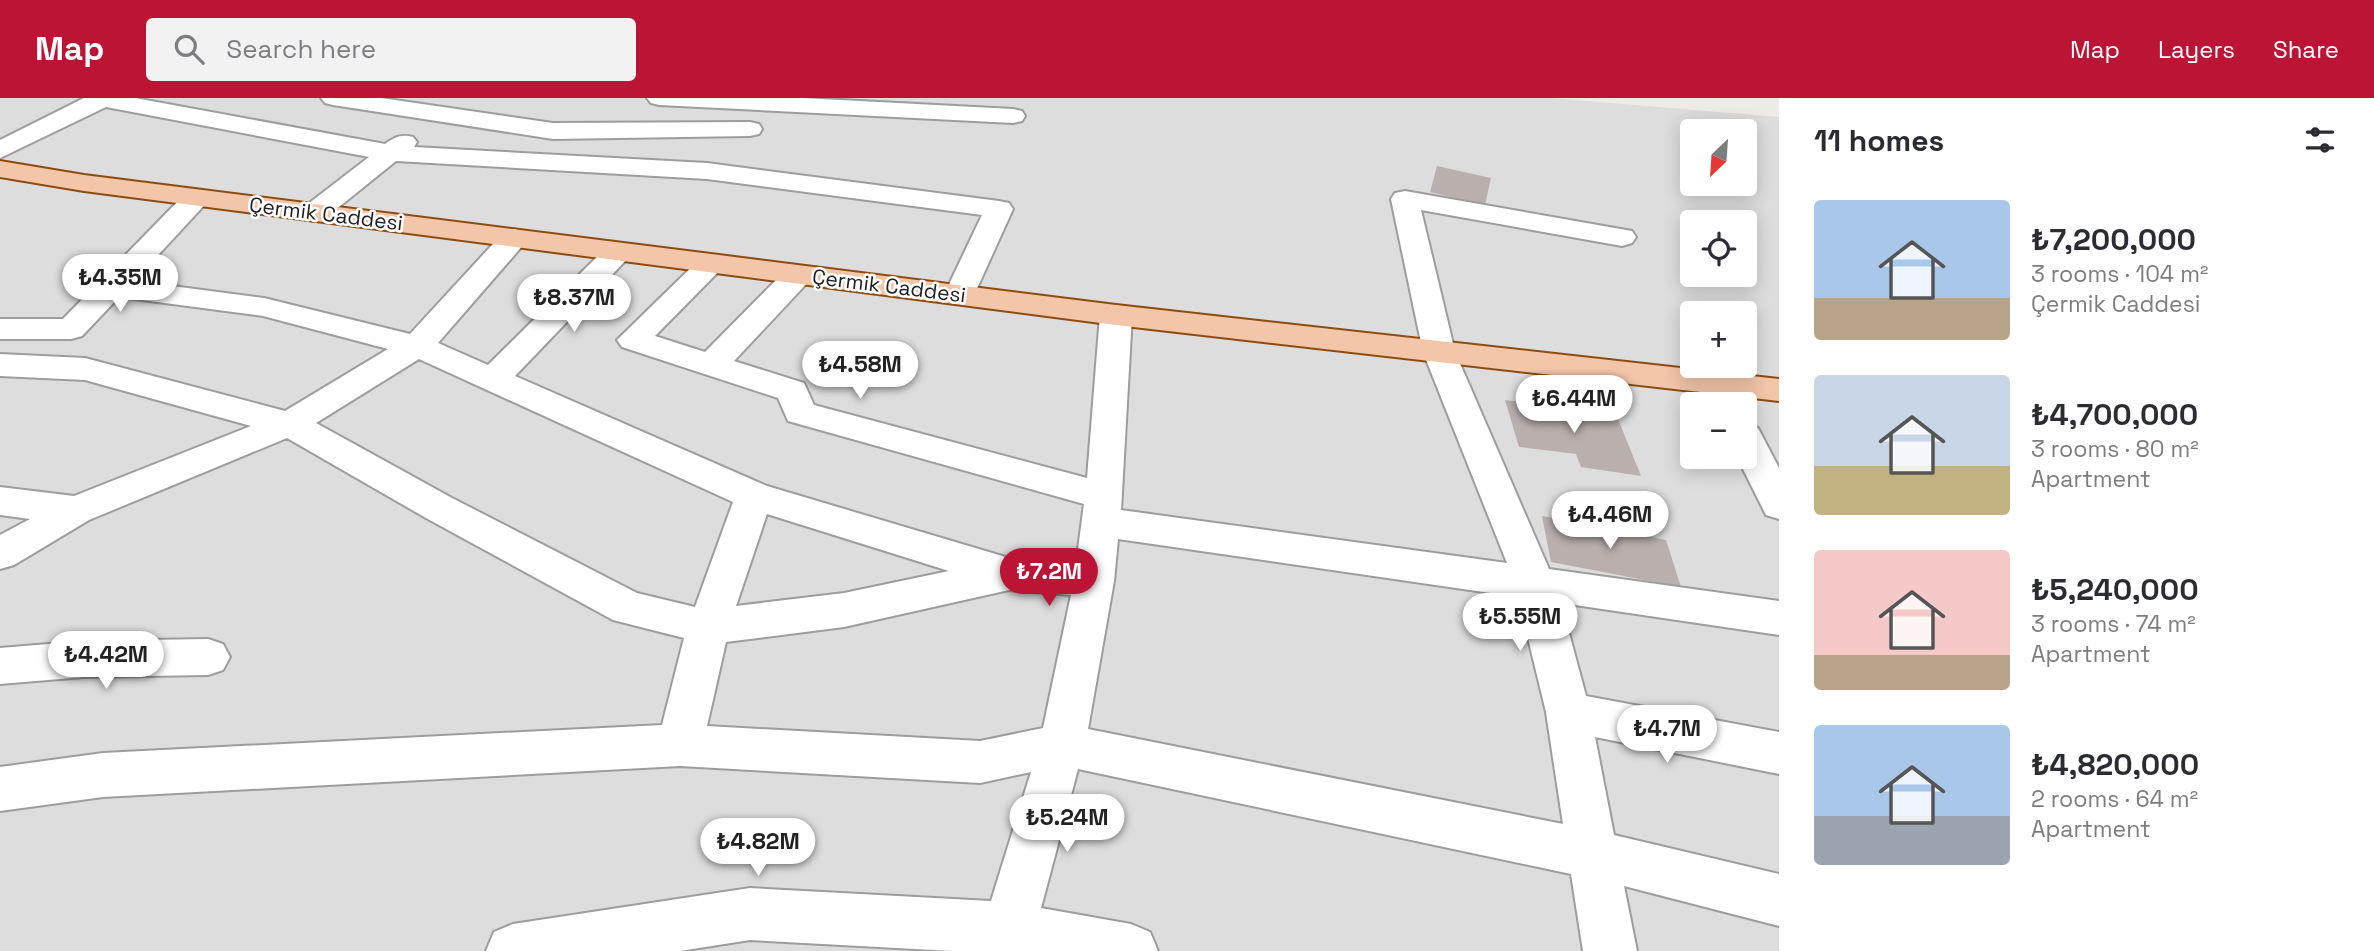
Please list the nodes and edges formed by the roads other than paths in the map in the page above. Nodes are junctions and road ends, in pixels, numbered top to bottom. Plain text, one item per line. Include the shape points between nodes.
1 (101, 98) edge
2 (333, 98) edge
3 (461, 98) edge
4 (660, 98) edge
5 (788, 102) edge
6 (439, 115) junction
7 (1013, 116) dead end
8 (750, 129) junction
9 (0, 150) edge
10 (391, 153) junction
11 (0, 169) edge
12 (707, 171) junction
13 (197, 198) junction
14 (314, 213) junction
15 (1622, 237) dead end
16 (514, 238) junction
17 (618, 252) junction
18 (710, 264) junction
19 (798, 275) junction
20 (111, 287) junction
21 (959, 295) junction
22 (1116, 315) junction
23 (0, 329) edge
24 (417, 346) junction
25 (1439, 352) junction
26 (0, 365) edge
27 (711, 365) junction
28 (493, 379) junction
29 (1779, 390) edge
30 (1709, 392) edge
31 (1751, 392) edge
32 (289, 424) junction
33 (1757, 461) edge
34 (754, 496) junction
35 (0, 501) edge
36 (1779, 505) edge
37 (1102, 509) junction
38 (76, 510) junction
39 (0, 554) edge
40 (1009, 574) junction
41 (1094, 581) junction
42 (1535, 583) junction
43 (1779, 618) edge
44 (708, 627) junction
45 (208, 657) dead end
46 (0, 666) edge
47 (1568, 712) junction
48 (680, 745) junction
49 (1062, 745) junction
50 (1779, 753) edge
51 (0, 789) edge
52 (1593, 854) junction
53 (1779, 900) edge
54 (1008, 939) edge
55 (513, 951) edge
56 (1131, 951) edge
57 (1610, 951) edge

1 - 9 street
1 - 10 street
2 - 6 street
3 - 6 street
4 - 5 street
5 - 7 street
5 - 8 street
6 - 8 street via 553,131
6 - 10 street
8 - 12 street
10 - 12 street
10 - 14 street
11 - 13 main road, Çermik Caddesi
12 - 21 street via 999,208
13 - 14 main road, Çermik Caddesi
13 - 20 street
14 - 16 main road, Çermik Caddesi
15 - 25 street via 1405,199
16 - 17 main road, Çermik Caddesi
16 - 24 street
17 - 18 main road, Çermik Caddesi
17 - 28 street
18 - 19 main road, Çermik Caddesi
18 - 27 street via 633,340
19 - 21 main road, Çermik Caddesi
19 - 27 street
20 - 23 street via 71,329
20 - 24 street via 264,307
21 - 22 main road, Çermik Caddesi
22 - 25 main road, Çermik Caddesi
22 - 37 street
24 - 28 street
24 - 32 street
25 - 30 main road, Çermik Caddesi
25 - 42 street
26 - 32 street via 85,369
27 - 37 street via 792,391 800,414
28 - 34 street
29 - 31 main road, Çermik Caddesi
32 - 38 street
32 - 44 street via 628,608
33 - 36 street
34 - 40 street
34 - 44 street
35 - 38 street
37 - 41 street
37 - 42 street
38 - 39 street
40 - 41 street
40 - 44 street via 844,610
41 - 49 street
42 - 43 street
42 - 47 street
44 - 48 street
45 - 46 street
47 - 50 street
47 - 52 street
48 - 49 street via 980,762
48 - 51 street via 103,775
49 - 52 street
49 - 54 street
52 - 53 street
52 - 57 street
54 - 55 street via 750,914
54 - 56 street

